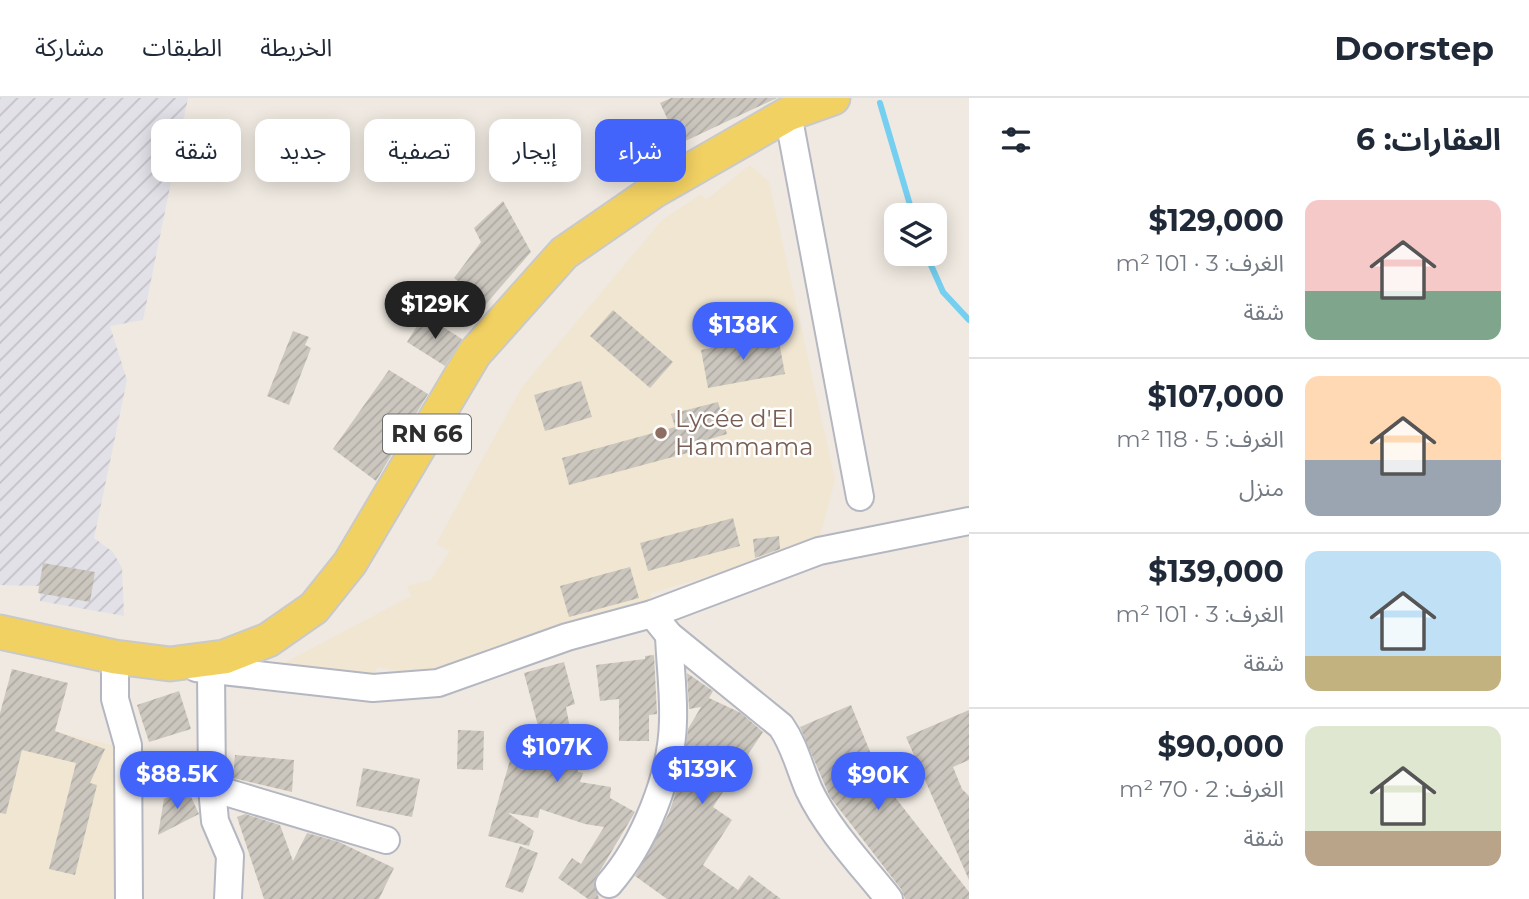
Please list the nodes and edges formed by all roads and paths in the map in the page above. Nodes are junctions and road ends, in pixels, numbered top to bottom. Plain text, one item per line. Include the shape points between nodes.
1 (833, 98) edge
2 (788, 114) junction
3 (860, 498) dead end
4 (969, 521) edge
5 (652, 614) junction
6 (0, 632) edge
7 (669, 635) junction
8 (115, 657) junction
9 (170, 664) junction
10 (211, 671) junction
11 (212, 788) junction
12 (386, 840) dead end
13 (609, 884) dead end
14 (129, 899) edge
15 (228, 899) edge
16 (889, 899) edge

1 - 2 main road, RN 66
2 - 3 street
2 - 9 main road, RN 66 via 654,191 564,253 474,354 350,563 314,608 268,640 246,649 224,657
4 - 5 street via 819,551
5 - 7 street
5 - 10 street via 567,637 438,683 373,688
6 - 8 main road, RN 66
7 - 13 street via 673,723 663,779 650,817 624,867
7 - 16 street via 781,726 794,745 810,790 836,832
8 - 9 main road, RN 66
8 - 14 street via 114,699 128,745
9 - 10 street
10 - 11 street
11 - 12 street
11 - 15 street via 215,821 230,856

